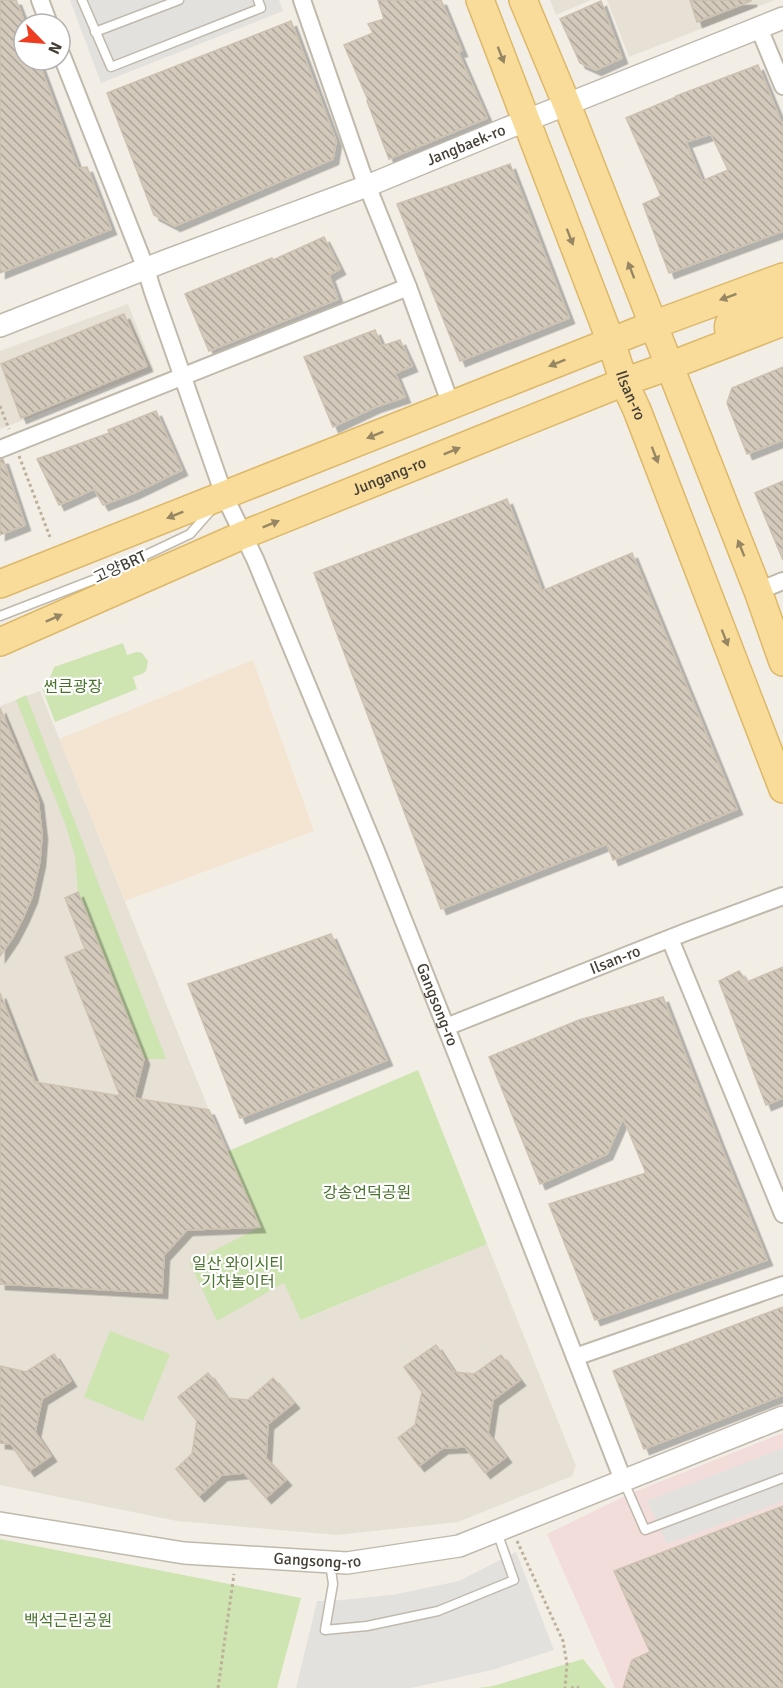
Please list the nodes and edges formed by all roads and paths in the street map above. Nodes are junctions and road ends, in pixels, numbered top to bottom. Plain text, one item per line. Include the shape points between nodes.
1 (82, 0) edge
2 (178, 0) edge
3 (258, 0) edge
4 (302, 0) edge
5 (480, 0) edge
6 (523, 0) edge
7 (783, 18) edge
8 (759, 28) junction
9 (95, 32) junction
10 (68, 72) edge
11 (783, 86) edge
12 (567, 105) junction
13 (526, 121) junction
14 (367, 186) junction
15 (146, 269) junction
16 (783, 277) edge
17 (408, 287) junction
18 (783, 297) edge
19 (783, 321) edge
20 (653, 325) junction
21 (0, 326) edge
22 (733, 341) junction
23 (611, 342) junction
24 (669, 366) junction
25 (183, 377) junction
26 (624, 382) junction
27 (451, 405) junction
28 (0, 406) edge
29 (11, 433) dead end
30 (0, 449) edge
31 (19, 454) dead end
32 (224, 495) junction
33 (243, 535) junction
34 (50, 537) dead end
35 (783, 581) edge
36 (0, 584) edge
37 (758, 591) junction
38 (0, 616) edge
39 (0, 642) edge
40 (783, 662) edge
41 (783, 789) edge
42 (783, 896) edge
43 (670, 939) junction
44 (446, 1028) junction
45 (783, 1215) edge
46 (783, 1285) edge
47 (575, 1357) junction
48 (783, 1417) edge
49 (783, 1478) edge
50 (623, 1480) junction
51 (0, 1523) edge
52 (497, 1532) junction
53 (516, 1540) dead end
54 (330, 1562) junction
55 (235, 1571) dead end
56 (218, 1688) edge
57 (565, 1688) edge
58 (571, 1688) edge
59 (579, 1688) edge

1 - 9 lane
2 - 9 lane
3 - 9 lane via 261,8 111,68
4 - 14 street
5 -> 13 main road, Ilsan-ro
6 - 12 main road
7 - 8 street, Jangbaek-ro
8 - 11 street
8 - 12 street, Jangbaek-ro
10 - 15 street
12 - 13 street, Jangbaek-ro
20 -> 12 main road
13 - 14 street, Jangbaek-ro
13 -> 23 main road, Ilsan-ro
14 - 15 street, Jangbaek-ro
14 - 17 street
15 - 21 street, Jangbaek-ro
15 - 25 street
16 -> 20 main road
17 - 25 street
17 - 27 street
18 - 22 main road via 736,316 728,329
19 - 22 main road, Jungang-ro
20 - 23 main road
20 - 24 main road
22 - 24 main road, Jungang-ro
23 - 26 main road, Ilsan-ro
23 -> 27 main road
24 - 26 main road, Jungang-ro
37 -> 24 main road
25 - 30 street
25 - 32 street
33 -> 26 main road, Jungang-ro
26 -> 41 main road, Ilsan-ro
27 -> 32 main road
28 - 29 path
31 - 34 path
32 - 33 street
32 -> 36 main road
32 - 38 lane, 고양BRT via 190,534 93,580
39 -> 33 main road, Jungang-ro
33 - 44 street, Gangsong-ro
35 - 37 street
37 - 40 main road
42 - 43 street, Ilsan-ro
43 - 44 street, Ilsan-ro
43 - 45 street
44 - 47 street, Gangsong-ro
46 - 47 street
47 - 50 street, Gangsong-ro
48 - 50 street, Gangsong-ro
49 - 50 lane via 645,1530
50 - 52 street, Gangsong-ro
51 - 54 street, Gangsong-ro via 184,1553
52 - 54 street, Gangsong-ro via 459,1546 347,1563
52 - 54 lane via 514,1580 438,1611 367,1626 325,1630 333,1584
53 - 57 path via 563,1641 567,1664
55 - 56 path
58 - 59 path

